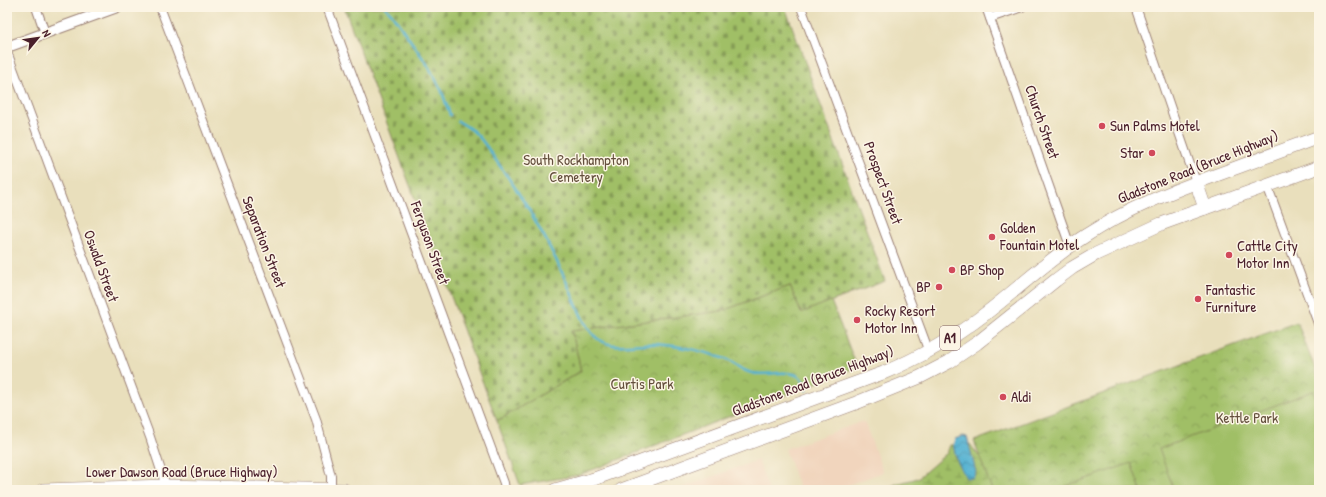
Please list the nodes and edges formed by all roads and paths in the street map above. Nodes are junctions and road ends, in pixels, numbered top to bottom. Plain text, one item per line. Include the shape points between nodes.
1 (36, 7) edge
2 (117, 7) edge
3 (160, 7) edge
4 (327, 7) edge
5 (801, 7) edge
6 (986, 7) edge
7 (1022, 7) edge
8 (1136, 7) edge
9 (990, 18) junction
10 (46, 33) junction
11 (7, 47) edge
12 (7, 52) edge
13 (1319, 137) edge
14 (1319, 167) edge
15 (1196, 182) junction
16 (1268, 186) junction
17 (1206, 208) junction
18 (1070, 246) junction
19 (1319, 326) edge
20 (928, 352) junction
21 (936, 369) junction
22 (641, 483) junction
23 (166, 488) edge
24 (44, 490) edge
25 (331, 490) edge
26 (344, 490) edge
27 (505, 490) edge
28 (555, 490) edge
29 (621, 490) edge
30 (629, 490) edge

1 - 10 street
2 - 10 street
3 - 25 street, Separation Street via 316,419
4 - 27 street, Ferguson Street
5 - 20 street, Prospect Street
6 - 9 street, Church Street
7 - 9 street
8 - 15 street
9 - 18 street, Church Street
10 - 11 street
12 - 23 street, Oswald Street via 148,430
13 - 15 highway, Gladstone Road (Bruce Highway) / A1
14 - 16 highway, A1
15 - 17 highway
15 - 18 highway, Gladstone Road (Bruce Highway) / A1 via 1124,212
16 - 17 highway, A1
16 - 19 street
17 - 21 highway, A1 via 1155,227 1081,262 977,343
18 - 20 highway, Gladstone Road (Bruce Highway) / A1 via 984,315
20 - 21 highway, Prospect Street
20 - 28 highway, Gladstone Road (Bruce Highway) / A1 via 883,373 594,479
21 - 22 highway, A1 via 856,403
22 - 29 highway, A1
22 - 30 highway
23 - 24 highway, Lower Dawson Road (Bruce Highway)
23 - 25 highway, Lower Dawson Road (Bruce Highway)
25 - 26 highway, Lower Dawson Road (Bruce Highway)

